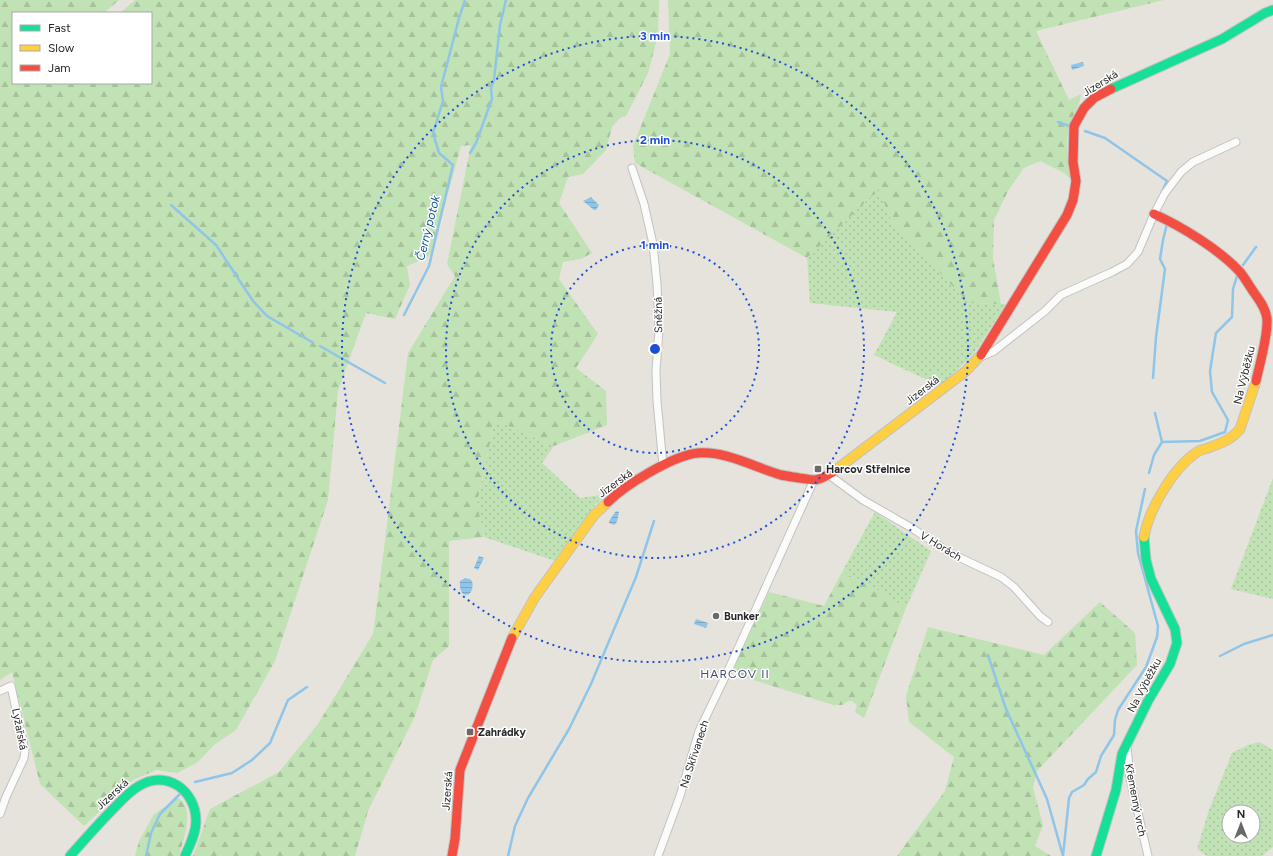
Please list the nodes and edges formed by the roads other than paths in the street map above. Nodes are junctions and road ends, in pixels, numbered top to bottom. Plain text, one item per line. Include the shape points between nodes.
1 (1273, 10) edge
2 (1236, 142) dead end
3 (632, 168) dead end
4 (1154, 214) junction
5 (979, 358) junction
6 (663, 465) junction
7 (829, 475) junction
8 (814, 480) junction
9 (1048, 622) dead end
10 (0, 691) edge
11 (1127, 744) junction
12 (0, 814) edge
13 (70, 856) edge
14 (185, 856) edge
15 (452, 856) edge
16 (658, 856) edge
17 (1096, 856) edge
18 (1148, 856) edge

1 - 5 street, Jizerská via 1222,39 1110,89 1094,98 1084,108 1074,126 1073,162 1076,181 1067,215
2 - 4 street via 1193,162 1181,172 1165,193
3 - 6 street, Sněžná via 646,211 656,268 659,331 657,401
4 - 5 street, Jizerská via 1138,252 1127,264 1061,295 1045,311 994,351
4 - 11 street, Na Výběžku via 1207,245 1234,265 1255,293 1267,318 1254,390 1240,429 1225,442 1198,451 1183,463 1161,492 1147,523 1144,538 1146,560 1151,579 1175,629 1177,643 1170,664
5 - 7 street, Jizerská via 924,404
6 - 8 street, Jizerská via 697,453 709,454 729,457 782,475
6 - 15 street, Jizerská via 621,491 594,515 535,597 516,629 460,770
7 - 8 street, Jizerská
7 - 9 street, V Horách via 863,500 952,554 1000,577 1014,587
8 - 16 street, Na Skřivanech via 699,731 680,796
10 - 12 street, Lyžařská via 11,686 24,745 24,758
11 - 17 street, Na Výběžku via 1122,754 1116,790
11 - 18 street, Křemenný vrch via 1130,778
13 - 14 street, Jizerská via 128,794 141,784 160,779 179,785 189,795 195,808 194,834

